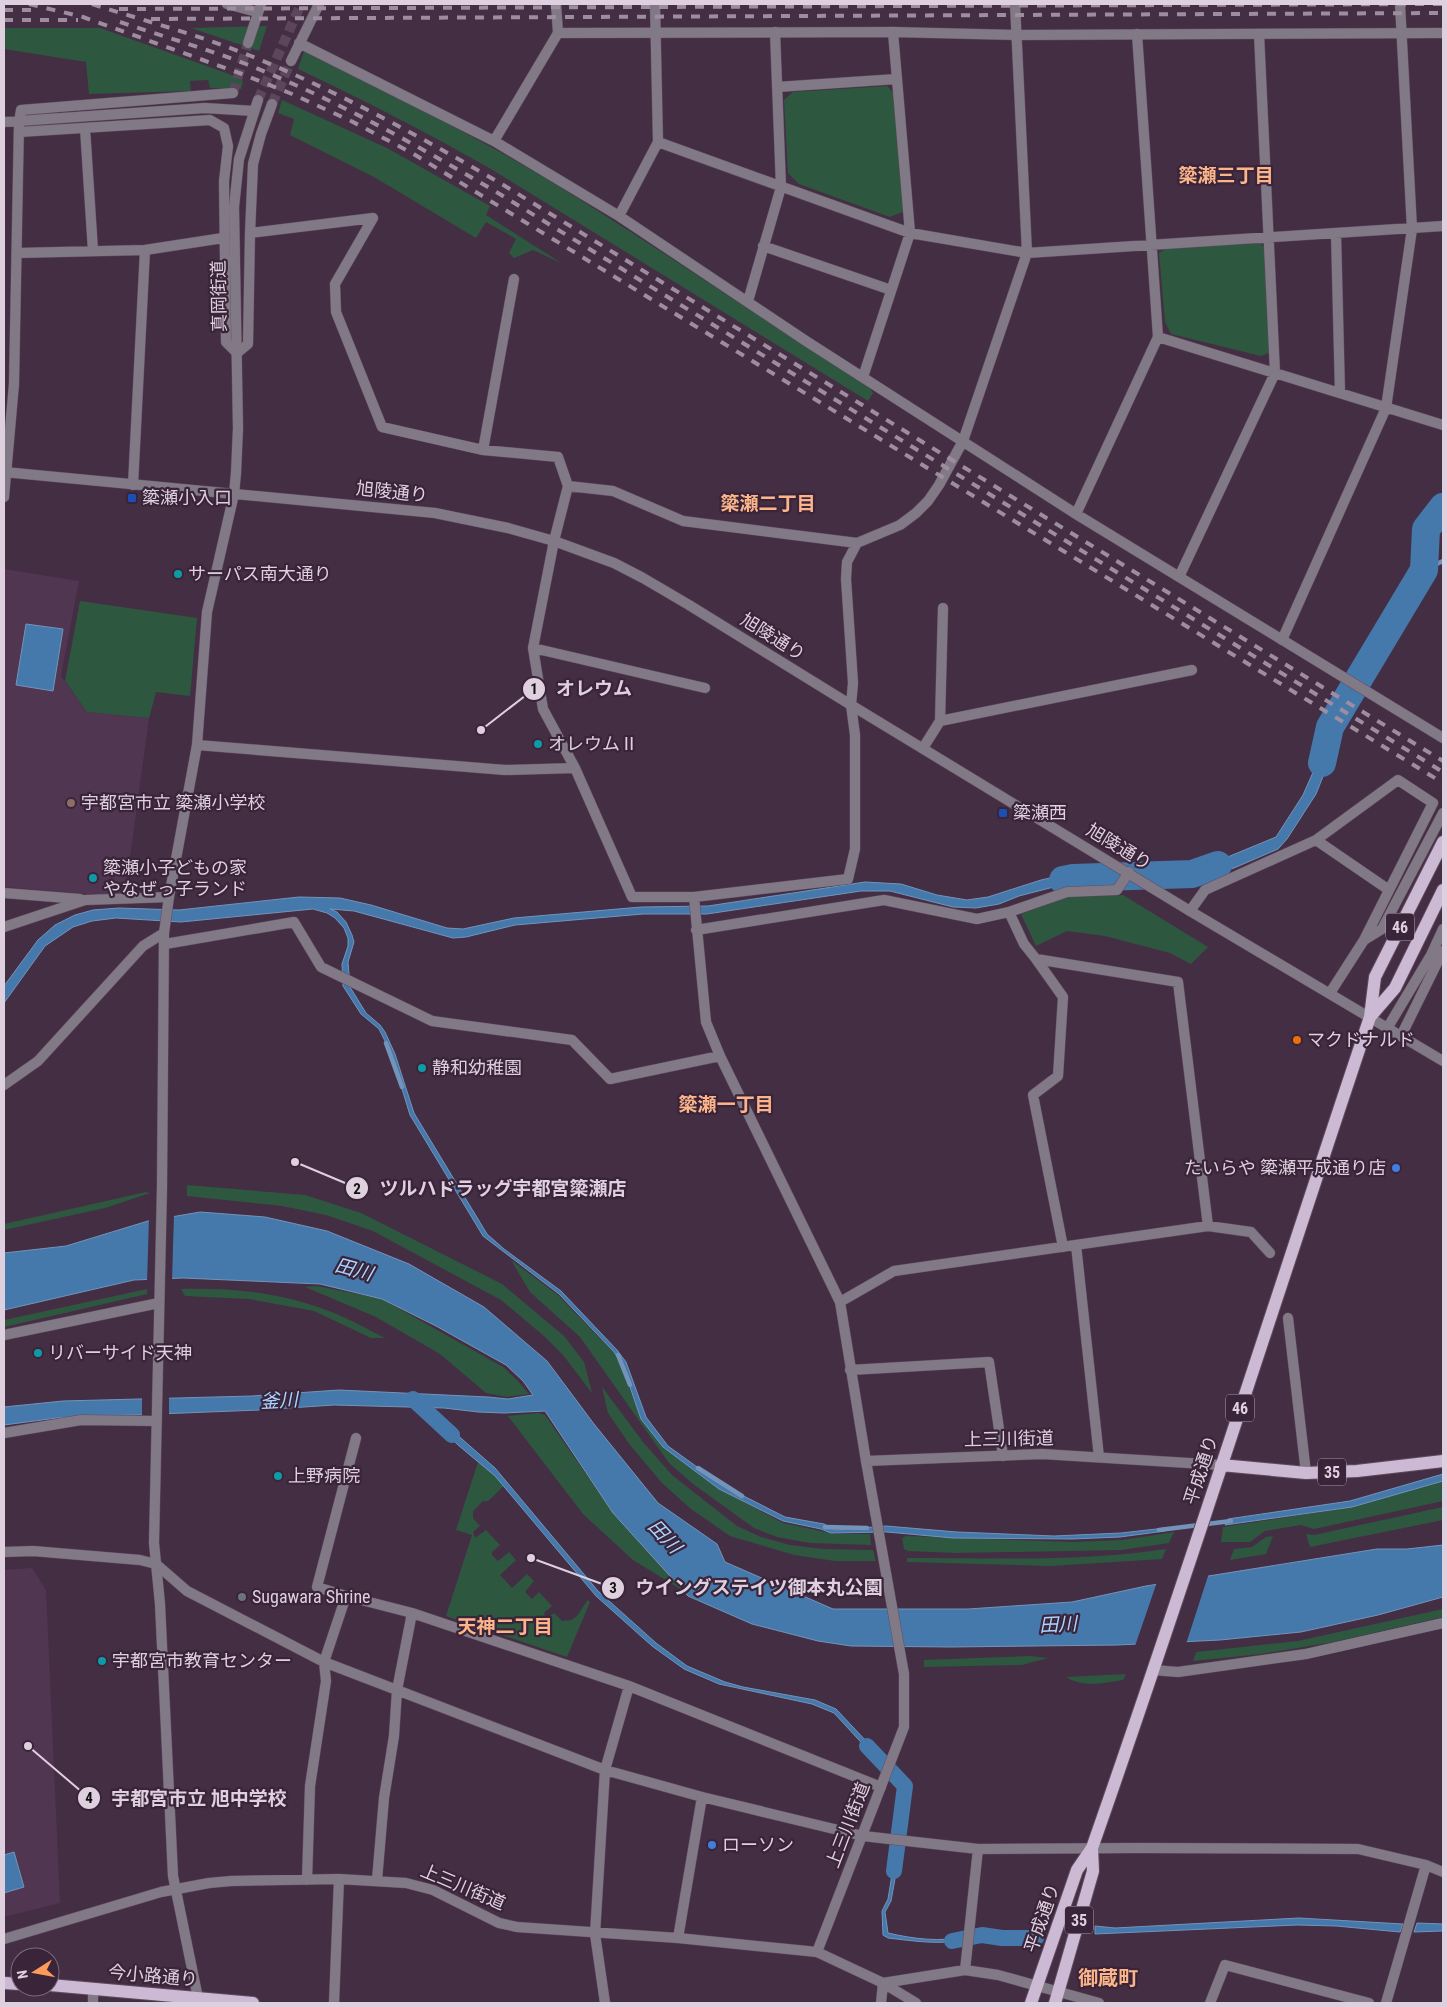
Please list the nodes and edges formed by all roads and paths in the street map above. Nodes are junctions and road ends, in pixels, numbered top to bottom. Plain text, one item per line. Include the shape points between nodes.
1 (227, 4) edge
2 (319, 4) edge
3 (556, 4) edge
4 (655, 4) edge
5 (1015, 4) edge
6 (1400, 4) edge
7 (259, 8) edge
8 (775, 32) junction
9 (893, 32) junction
10 (558, 33) junction
11 (656, 33) junction
12 (1443, 33) edge
13 (1137, 34) junction
14 (1259, 34) junction
15 (1401, 34) junction
16 (1016, 35) junction
17 (248, 43) tunnel mouth
18 (299, 43) junction
19 (291, 61) tunnel mouth
20 (897, 79) junction
21 (778, 87) junction
22 (233, 94) dead end
23 (258, 100) tunnel mouth
24 (272, 104) tunnel mouth
25 (254, 111) junction
26 (4, 122) edge
27 (19, 122) junction
28 (86, 128) junction
29 (19, 132) junction
30 (494, 141) junction
31 (658, 142) junction
32 (781, 186) junction
33 (619, 216) junction
34 (1443, 226) edge
35 (1412, 229) junction
36 (250, 233) junction
37 (910, 233) junction
38 (1336, 234) junction
39 (223, 238) junction
40 (1268, 238) junction
41 (1151, 245) junction
42 (763, 246) junction
43 (144, 250) junction
44 (93, 251) junction
45 (17, 253) junction
46 (1028, 253) junction
47 (514, 279) dead end
48 (892, 290) junction
49 (748, 301) junction
50 (1158, 337) junction
51 (237, 353) junction
52 (1275, 373) junction
53 (863, 377) junction
54 (1340, 394) junction
55 (1386, 408) junction
56 (1443, 425) edge
57 (963, 441) junction
58 (483, 450) junction
59 (5, 472) edge
60 (133, 485) junction
61 (568, 486) junction
62 (234, 494) junction
63 (4, 497) edge
64 (1076, 514) junction
65 (554, 541) junction
66 (857, 543) junction
67 (1179, 577) junction
68 (943, 608) dead end
69 (1282, 640) junction
70 (533, 648) junction
71 (1192, 670) dead end
72 (706, 688) dead end
73 (851, 705) junction
74 (940, 721) junction
75 (1443, 738) edge
76 (197, 745) junction
77 (923, 748) junction
78 (575, 768) junction
79 (1443, 813) edge
80 (1316, 840) junction
81 (1443, 842) edge
82 (1129, 872) junction
83 (1389, 890) junction
84 (1443, 890) edge
85 (4, 893) edge
86 (169, 897) junction
87 (694, 897) junction
88 (85, 900) junction
89 (1190, 911) junction
90 (1009, 912) junction
91 (4, 927) edge
92 (1443, 929) edge
93 (696, 930) junction
94 (165, 939) junction
95 (1364, 940) junction
96 (1443, 951) edge
97 (1036, 959) junction
98 (1330, 993) junction
99 (1370, 1017) junction
100 (1388, 1028) junction
101 (1401, 1036) junction
102 (720, 1056) junction
103 (1443, 1061) edge
104 (4, 1085) edge
105 (1208, 1226) junction
106 (1076, 1245) junction
107 (1063, 1247) junction
108 (1270, 1253) dead end
109 (159, 1299) junction
110 (840, 1302) junction
111 (1288, 1318) dead end
112 (4, 1335) edge
113 (850, 1370) junction
114 (156, 1418) junction
115 (4, 1433) edge
116 (356, 1438) dead end
117 (1003, 1456) junction
118 (1099, 1458) junction
119 (866, 1461) junction
120 (1443, 1461) edge
121 (1221, 1465) junction
122 (1306, 1473) junction
123 (4, 1552) edge
124 (156, 1564) junction
125 (346, 1596) junction
126 (412, 1613) junction
127 (1443, 1623) edge
128 (324, 1662) junction
129 (1153, 1670) junction
130 (629, 1686) junction
131 (397, 1690) junction
132 (605, 1770) junction
133 (881, 1787) junction
134 (702, 1798) junction
135 (863, 1836) junction
136 (1092, 1848) junction
137 (978, 1849) junction
138 (1426, 1865) junction
139 (1443, 1872) edge
140 (339, 1879) junction
141 (307, 1880) junction
142 (377, 1880) junction
143 (176, 1888) junction
144 (595, 1934) junction
145 (678, 1938) junction
146 (4, 1939) edge
147 (817, 1952) junction
148 (965, 1970) junction
149 (883, 1983) junction
150 (1037, 1985) junction
151 (60, 1986) edge
152 (93, 1988) junction
153 (1056, 1998) edge
154 (198, 2001) edge
155 (93, 2003) edge
156 (253, 2003) edge
157 (334, 2003) edge
158 (605, 2003) edge
159 (881, 2003) edge
160 (916, 2003) edge
161 (1031, 2003) edge
162 (1099, 2003) edge
163 (1210, 2003) edge
164 (1369, 2003) edge
165 (1386, 2003) edge

1 - 7 street
2 - 18 street
3 - 10 street
4 - 11 street
5 - 16 street
6 - 15 street
7 - 17 street
8 - 9 street
8 - 11 street
8 - 21 street
9 - 16 street
9 - 20 street
10 - 11 street
10 - 30 street
11 - 31 street
12 - 15 street
13 - 14 street
13 - 16 street
13 - 41 street
14 - 15 street
14 - 40 street
15 - 35 street
16 - 46 street
18 - 19 street
18 - 30 street
20 - 21 street
20 - 37 street
21 - 32 street
22 - 27 street via 21,110
23 - 25 street, 真岡街道
24 - 36 street via 253,164
25 - 27 street via 205,108
25 - 51 street, 真岡街道 via 239,159 234,206
26 - 27 street
27 - 29 street
28 - 29 street
28 - 39 street via 210,120 224,128 228,146
28 - 44 street
29 - 45 street
30 - 33 street
31 - 32 street
31 - 33 street
32 - 37 street
32 - 42 street
33 - 49 street
34 - 35 street
35 - 38 street
35 - 55 street
36 - 51 street via 248,344
36 - 58 street via 373,218 335,284 336,312 382,427
37 - 46 street
37 - 48 street
38 - 40 street
38 - 54 street
39 - 43 street
39 - 51 street via 226,342
40 - 41 street
40 - 52 street
41 - 46 street
41 - 50 street
42 - 48 street
42 - 49 street
43 - 44 street
43 - 60 street
44 - 45 street
45 - 59 street via 14,384
46 - 57 street
47 - 58 street
48 - 53 street
49 - 53 street
50 - 52 street
50 - 64 street
51 - 62 street, 真岡街道 via 238,453
52 - 54 street
52 - 67 street
53 - 57 street
54 - 55 street
55 - 56 street
55 - 69 street
57 - 64 street
57 - 66 street via 939,485 916,513 900,524
58 - 61 street via 558,457
59 - 60 street, 旭陵通り
59 - 63 street
60 - 62 street, 旭陵通り
61 - 65 street
61 - 66 street via 613,491 683,520
62 - 65 street, 旭陵通り via 435,513
62 - 76 street, 真岡街道 via 207,612
64 - 67 street
65 - 70 street
65 - 73 street, 旭陵通り via 614,563 643,578
66 - 73 street via 848,562 846,579 853,684
67 - 69 street
68 - 74 street
69 - 75 street
70 - 72 street
70 - 78 street via 543,709
71 - 74 street
73 - 77 street, 旭陵通り
73 - 87 street via 855,727 855,849 848,879
74 - 77 street
76 - 78 street via 505,770
76 - 86 street, 真岡街道
77 - 82 street, 旭陵通り
78 - 87 street via 632,896
79 - 95 street via 1382,928
80 - 83 street
80 - 83 street via 1398,780 1433,803
80 - 89 street via 1205,890
81 - 99 main road, 平成通り / 46 via 1375,977
82 - 89 street, 旭陵通り
82 - 90 street via 1117,890 1067,892
83 - 95 street
84 - 99 main road, 平成通り / 46 via 1395,988
85 - 88 street
86 - 88 street
86 - 94 street, 真岡街道
87 - 93 street
88 - 91 street
89 - 98 street, 旭陵通り
90 - 93 street via 977,920 884,900
90 - 97 street via 1024,944
92 - 100 street
93 - 102 street via 706,1022
94 - 102 street via 294,922 321,967 432,1021 572,1040 610,1079
94 - 104 street via 143,946 38,1061
94 - 109 street, 真岡街道
95 - 98 street
96 - 101 street
97 - 105 street via 1178,982
97 - 107 street via 1063,997 1058,1076 1033,1095
98 - 99 street, 旭陵通り
99 - 100 street, 旭陵通り
99 - 121 main road, 平成通り / 46
100 - 101 street, 旭陵通り
101 - 103 street, 旭陵通り
102 - 110 street
105 - 106 street
105 - 108 street via 1251,1232
106 - 107 street
106 - 118 street
107 - 110 street via 894,1272
109 - 112 street
109 - 114 street, 真岡街道
110 - 113 street
111 - 122 street
113 - 117 street via 989,1362
113 - 119 street
114 - 115 street via 81,1420
114 - 124 street, 真岡街道
116 - 125 street via 317,1587
117 - 118 street, 上三川街道 via 1042,1454
117 - 119 street, 上三川街道
118 - 121 street, 上三川街道
119 - 133 street, 上三川街道 via 903,1668 904,1727
120 - 122 main road, 上三川街道 / 35
121 - 122 main road, 上三川街道 / 35
121 - 129 main road, 平成通り / 35
123 - 124 street via 43,1552
124 - 128 street via 187,1591
124 - 143 street, 真岡街道 via 171,1857
125 - 126 street
125 - 128 street
126 - 130 street
126 - 131 street
127 - 129 street via 1306,1654 1178,1672
128 - 131 street
128 - 141 street via 326,1681 310,1786
129 - 136 main road, 平成通り / 35
130 - 132 street
130 - 133 street
131 - 132 street
131 - 142 street
132 - 134 street
132 - 144 street
133 - 135 street, 上三川街道
134 - 135 street
134 - 145 street
135 - 137 street
135 - 147 street, 上三川街道
136 - 137 street
136 - 138 street via 1358,1850
136 - 150 main road, 平成通り / 35 via 1077,1870
136 - 153 main road, 平成通り / 35 via 1093,1871
137 - 148 street
138 - 139 street
138 - 165 street
140 - 141 street, 上三川街道
140 - 142 street, 上三川街道
140 - 157 street
141 - 143 street, 上三川街道 via 231,1881
142 - 144 street, 上三川街道 via 420,1886 499,1923
143 - 146 street, 上三川街道
143 - 154 street, 真岡街道
144 - 145 street, 上三川街道
144 - 158 street
145 - 147 street, 上三川街道
147 - 149 street
148 - 149 street
148 - 150 street
149 - 159 street
149 - 160 street
150 - 153 street
150 - 161 main road, 平成通り / 35
151 - 152 main road, 今小路通り
152 - 154 main road, 今小路通り
152 - 155 street
153 - 162 street
154 - 156 main road, 今小路通り
163 - 164 street via 1224,1965

